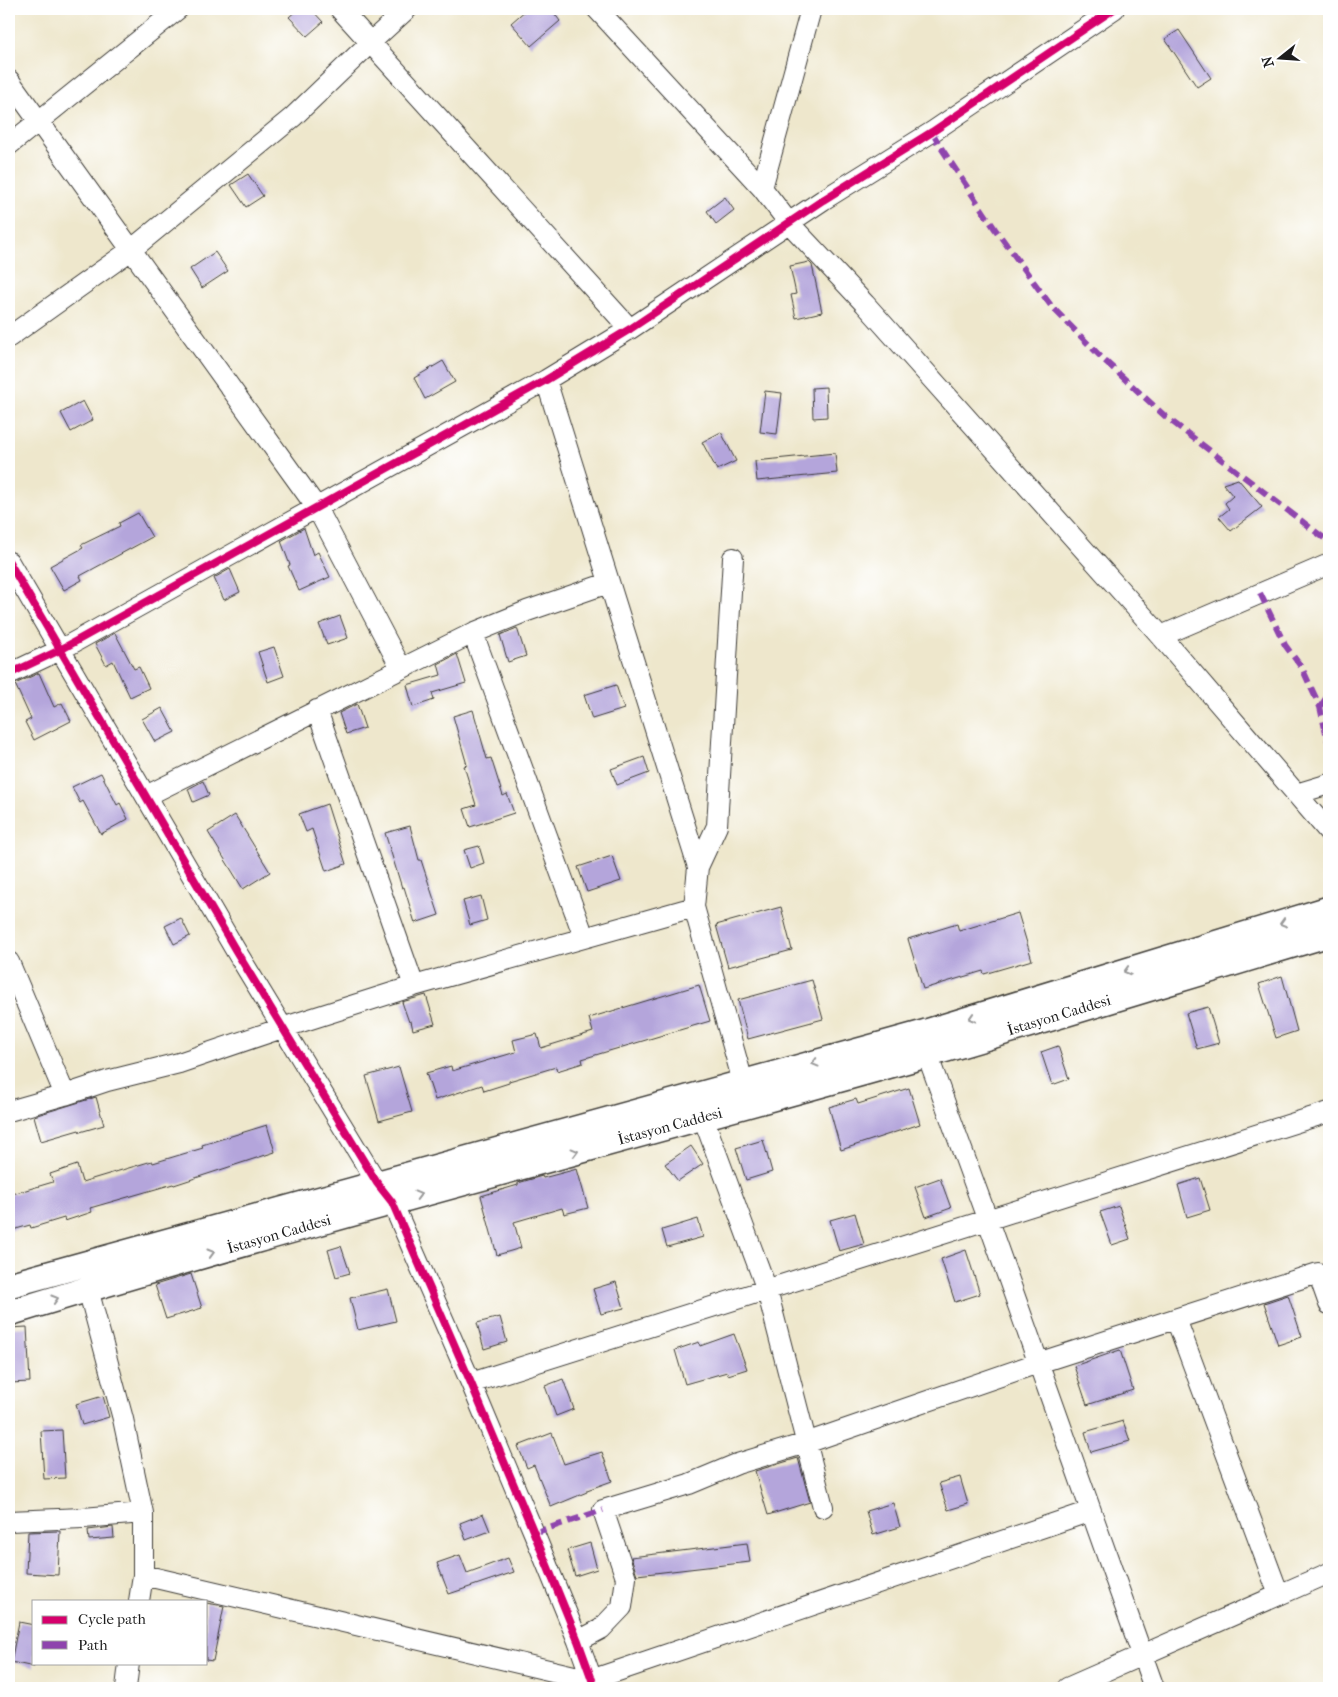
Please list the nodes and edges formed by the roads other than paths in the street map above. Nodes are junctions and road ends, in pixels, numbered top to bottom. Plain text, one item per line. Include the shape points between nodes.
1 (178, 9) edge
2 (340, 9) edge
3 (407, 9) edge
4 (598, 9) edge
5 (811, 9) edge
6 (1114, 9) edge
7 (371, 42) junction
8 (9, 80) edge
9 (39, 122) junction
10 (9, 146) edge
11 (762, 188) junction
12 (789, 223) junction
13 (131, 250) junction
14 (630, 329) junction
15 (9, 337) edge
16 (546, 380) junction
17 (317, 508) junction
18 (732, 558) dead end
19 (9, 562) edge
20 (1329, 564) edge
21 (608, 583) junction
22 (473, 633) junction
23 (1160, 636) junction
24 (60, 650) junction
25 (401, 668) junction
26 (9, 674) edge
27 (317, 710) junction
28 (1329, 784) edge
29 (1296, 794) junction
30 (146, 796) junction
31 (1329, 832) edge
32 (698, 867) junction
33 (694, 907) junction
34 (1329, 909) edge
35 (1329, 934) edge
36 (584, 937) junction
37 (9, 962) edge
38 (414, 986) junction
39 (282, 1028) junction
40 (927, 1054) junction
41 (743, 1082) junction
42 (65, 1096) junction
43 (9, 1111) edge
44 (1329, 1112) edge
45 (703, 1117) junction
46 (376, 1183) junction
47 (392, 1202) junction
48 (988, 1221) junction
49 (1324, 1271) edge
50 (9, 1285) edge
51 (88, 1289) junction
52 (767, 1290) junction
53 (1329, 1304) edge
54 (9, 1313) edge
55 (1176, 1319) junction
56 (1038, 1363) junction
57 (471, 1383) junction
58 (806, 1443) junction
59 (824, 1507) dead end
60 (1091, 1511) junction
61 (143, 1514) junction
62 (9, 1520) edge
63 (1329, 1573) edge
64 (143, 1575) junction
65 (1279, 1595) junction
66 (139, 1600) edge
67 (578, 1641) junction
68 (1142, 1655) junction
69 (130, 1664) edge
70 (593, 1684) edge
71 (126, 1688) edge
72 (1067, 1688) edge
73 (1154, 1688) edge

1 - 9 street
2 - 7 street
3 - 7 street
4 - 11 street
5 - 11 street
6 - 12 street via 932,132
7 - 13 street via 293,117
7 - 14 street
8 - 9 street
9 - 10 street
9 - 13 street
11 - 12 street
12 - 14 street
12 - 23 street
13 - 15 street
13 - 17 street
14 - 16 street
16 - 17 street
16 - 21 street
17 - 24 street
17 - 25 street
18 - 32 street via 717,826
19 - 24 street
20 - 23 street
21 - 22 street
21 - 32 street
22 - 25 street
22 - 36 street
23 - 29 street
24 - 26 street
24 - 30 street
25 - 27 street
27 - 30 street
27 - 38 street
28 - 29 street
29 - 31 street
30 - 39 street
32 - 33 street
33 - 36 street
33 - 41 street
34 -> 41 main road via 920,1034
35 - 40 main road, İstasyon Caddesi
36 - 38 street
37 - 42 street
38 - 39 street
39 - 42 street
39 - 46 street
40 - 45 main road, İstasyon Caddesi
40 - 48 street
41 - 46 main road
42 - 43 street
44 - 48 street
47 -> 45 main road, İstasyon Caddesi
45 - 52 street
46 - 47 street
46 - 50 main road
51 -> 47 main road, İstasyon Caddesi
47 - 57 street
48 - 52 street
48 - 56 street
49 - 53 street
49 - 55 street
54 -> 51 main road, İstasyon Caddesi
51 - 61 street via 123,1419
52 - 57 street
52 - 58 street
55 - 56 street
55 - 65 street
56 - 58 street
56 - 60 street
57 - 67 street
58 - 59 street
58 - 67 street via 603,1510 626,1578 622,1607 601,1629
60 - 68 street
60 - 70 street
61 - 62 street
61 - 64 street
63 - 65 street
64 - 66 street
64 - 70 street
65 - 68 street
67 - 70 street
68 - 72 street
68 - 73 street
69 - 71 street

